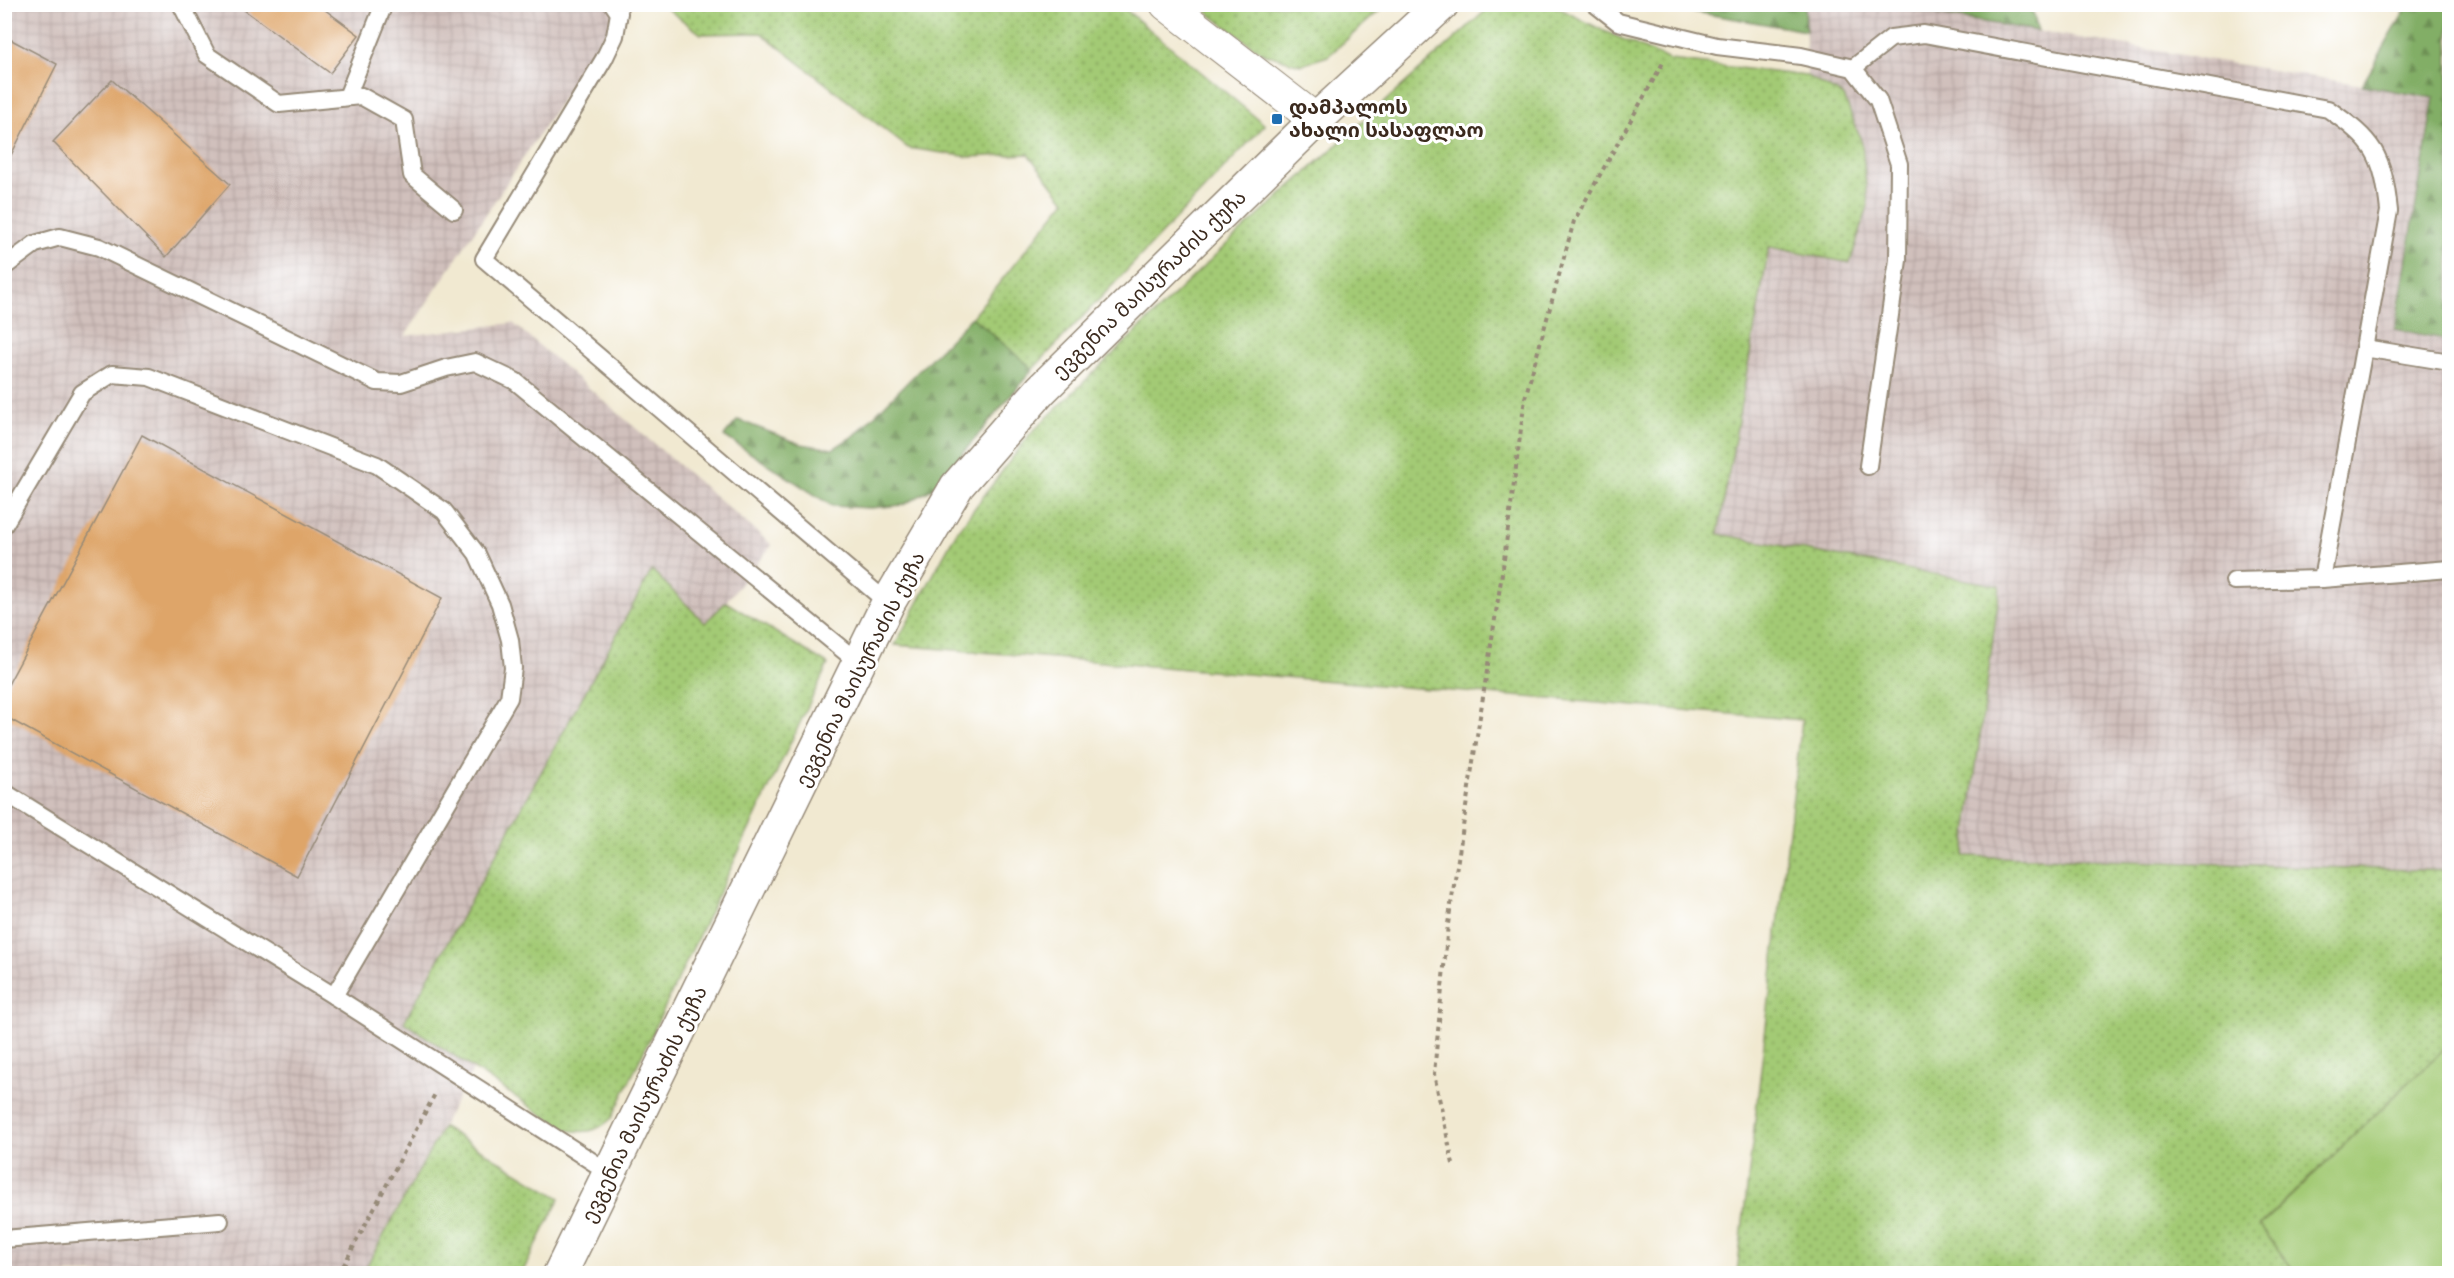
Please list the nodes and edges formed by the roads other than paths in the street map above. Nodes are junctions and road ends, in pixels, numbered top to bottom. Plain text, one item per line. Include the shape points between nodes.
1 (181, 4) edge
2 (384, 4) edge
3 (613, 4) edge
4 (1166, 4) edge
5 (1442, 4) edge
6 (1595, 4) edge
7 (1853, 68) junction
8 (347, 98) junction
9 (1316, 120) junction
10 (454, 210) dead end
11 (4, 267) edge
12 (2364, 348) junction
13 (2450, 362) edge
14 (1868, 466) dead end
15 (4, 525) edge
16 (2450, 569) edge
17 (2322, 579) junction
18 (2234, 581) dead end
19 (888, 603) junction
20 (859, 663) junction
21 (4, 792) edge
22 (334, 996) junction
23 (610, 1173) junction
24 (220, 1221) dead end
25 (4, 1239) edge
26 (560, 1274) edge

1 - 8 lane via 207,55 279,104
2 - 8 lane
3 - 19 lane via 619,13 615,36 604,59 484,259
4 - 9 street
5 - 9 street, ევგენია მაისურაძის ქუჩა
6 - 7 lane via 1618,22 1678,37
7 - 12 lane via 1891,38 1924,34 2328,109 2359,131 2377,153 2386,178 2389,211
7 - 14 lane via 1878,100 1899,164 1898,260
8 - 10 lane via 361,96 404,120 412,175
9 - 19 street, ევგენია მაისურაძის ქუჩა via 1041,390 957,486
11 - 20 lane via 36,244 60,237 99,247 377,382 401,383 475,362 515,381
12 - 13 lane
12 - 17 lane
15 - 22 lane via 82,393 112,374 149,377 377,465 444,511 477,554 500,604 510,640 510,698
16 - 17 lane
17 - 18 lane
19 - 20 street, ევგენია მაისურაძის ქუჩა
20 - 23 street, ევგენია მაისურაძის ქუჩა
21 - 22 lane
22 - 23 lane
23 - 26 street, ევგენია მაისურაძის ქუჩა
24 - 25 lane

